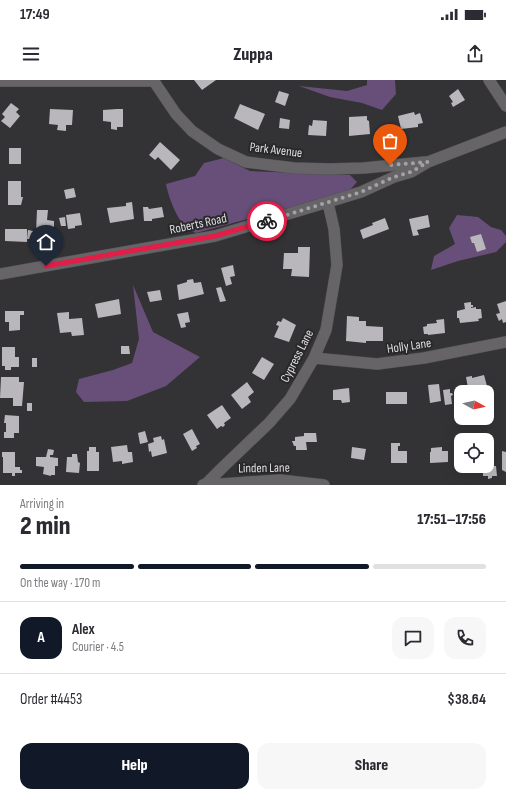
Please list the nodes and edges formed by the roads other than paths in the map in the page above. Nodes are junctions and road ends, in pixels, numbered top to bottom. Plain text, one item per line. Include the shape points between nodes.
1 (489, 80) edge
2 (0, 81) edge
3 (153, 81) edge
4 (506, 106) edge
5 (506, 132) edge
6 (428, 162) junction
7 (328, 203) junction
8 (0, 274) edge
9 (506, 342) edge
10 (314, 358) junction
11 (205, 485) edge
12 (324, 485) edge

1 - 4 street
2 - 3 street
3 - 6 street, Park Avenue via 176,114 192,131 218,149 246,162 330,169
5 - 6 street, Roberts Road
6 - 7 street, Roberts Road via 411,172
7 - 8 street, Roberts Road via 215,236
7 - 10 street, Cypress Lane via 334,230 337,265 326,330
9 - 10 street, Holly Lane via 378,364
10 - 11 street, Cypress Lane via 290,399
11 - 12 street, Linden Lane via 280,480

